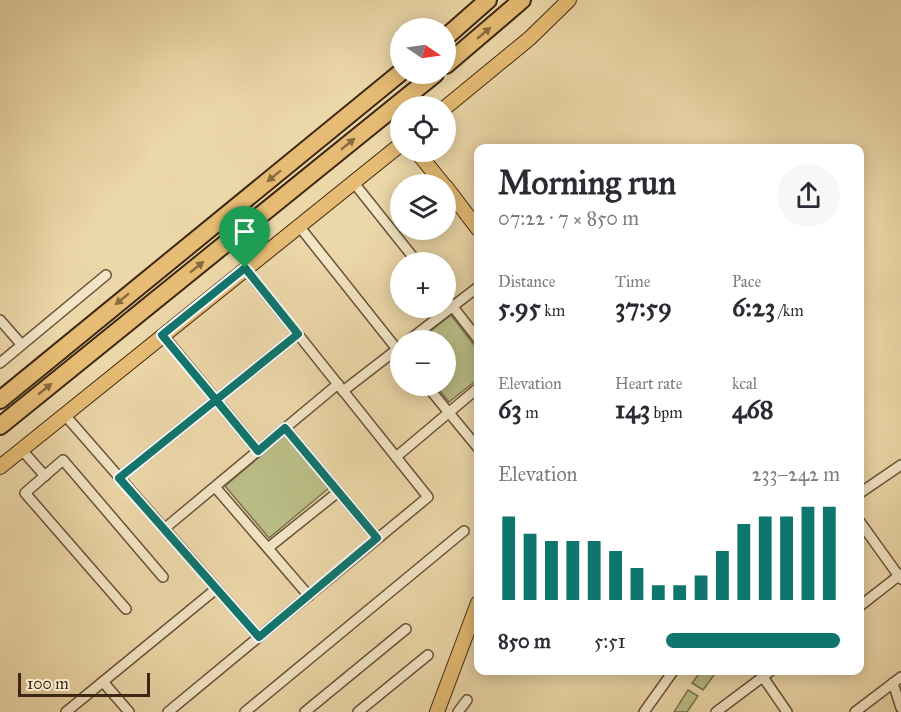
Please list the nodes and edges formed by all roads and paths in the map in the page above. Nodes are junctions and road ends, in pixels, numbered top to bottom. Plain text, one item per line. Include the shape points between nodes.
1 (488, 0) edge
2 (522, 0) edge
3 (569, 0) edge
4 (456, 28) edge
5 (456, 56) edge
6 (390, 81) edge
7 (423, 84) edge
8 (456, 99) edge
9 (390, 153) edge
10 (425, 162) edge
11 (434, 174) edge
12 (354, 183) junction
13 (456, 201) edge
14 (474, 224) edge
15 (298, 226) junction
16 (409, 252) edge
17 (245, 268) junction
18 (106, 274) dead end
19 (474, 290) edge
20 (456, 305) edge
21 (456, 311) edge
22 (438, 318) edge
23 (0, 320) edge
24 (422, 330) edge
25 (298, 334) junction
26 (474, 334) edge
27 (162, 335) junction
28 (390, 338) edge
29 (21, 344) junction
30 (390, 356) edge
31 (0, 363) edge
32 (340, 388) junction
33 (474, 391) edge
34 (435, 396) edge
35 (0, 400) edge
36 (216, 400) junction
37 (449, 413) junction
38 (64, 414) junction
39 (0, 426) edge
40 (285, 428) junction
41 (474, 443) edge
42 (21, 449) junction
43 (258, 451) junction
44 (396, 457) junction
45 (901, 465) edge
46 (0, 466) edge
47 (45, 476) junction
48 (119, 478) junction
49 (215, 487) junction
50 (864, 490) edge
51 (338, 492) junction
52 (864, 527) edge
53 (164, 529) junction
54 (464, 531) dead end
55 (377, 538) junction
56 (268, 548) junction
57 (900, 576) edge
58 (163, 577) dead end
59 (216, 589) junction
60 (309, 596) junction
61 (864, 603) edge
62 (126, 609) dead end
63 (474, 614) edge
64 (406, 628) dead end
65 (259, 637) junction
66 (428, 654) dead end
67 (670, 675) edge
68 (766, 675) edge
69 (763, 677) junction
70 (897, 680) edge
71 (104, 682) junction
72 (466, 700) dead end
73 (901, 708) edge
74 (78, 709) edge
75 (66, 712) edge
76 (129, 712) edge
77 (168, 712) edge
78 (245, 712) edge
79 (305, 712) edge
80 (358, 712) edge
81 (437, 712) edge
82 (458, 712) edge
83 (644, 712) edge
84 (716, 712) edge
85 (787, 712) edge
86 (855, 712) edge

1 - 4 highway
5 -> 2 highway
3 - 8 main road
6 -> 35 highway
39 -> 7 highway
9 - 12 main road
10 - 11 main road
12 - 15 main road
12 - 16 street
13 - 14 main road
15 - 17 main road
15 - 28 street
17 - 25 street
17 - 27 main road
18 - 29 street
19 - 20 street
21 - 26 street
22 - 24 street
23 - 29 street
25 - 32 street
25 - 36 street
27 - 36 street
27 - 38 main road
29 - 31 street
30 - 32 street
32 - 40 street
32 - 44 street
33 - 37 street
34 - 37 street
36 - 43 street
36 - 48 street
37 - 41 street
37 - 44 street
38 - 42 main road
38 - 48 street
40 - 43 street
40 - 51 street
42 - 46 main road
42 - 47 street
43 - 49 street
44 - 55 street via 428,497
45 - 50 street
47 - 58 street via 63,460
47 - 62 street via 26,493
48 - 53 street
49 - 53 street
49 - 56 street
51 - 55 street
51 - 56 street
52 - 57 street
53 - 59 street
54 - 78 street
55 - 60 street
56 - 60 street
57 - 61 street
59 - 65 street
59 - 71 street
60 - 65 street
63 - 81 main road
64 - 79 street
65 - 77 street
66 - 80 street
67 - 83 street
68 - 69 street
69 - 84 street
69 - 85 street
70 - 73 street
70 - 86 street
71 - 74 street
71 - 76 street
72 - 82 street
74 - 75 street

